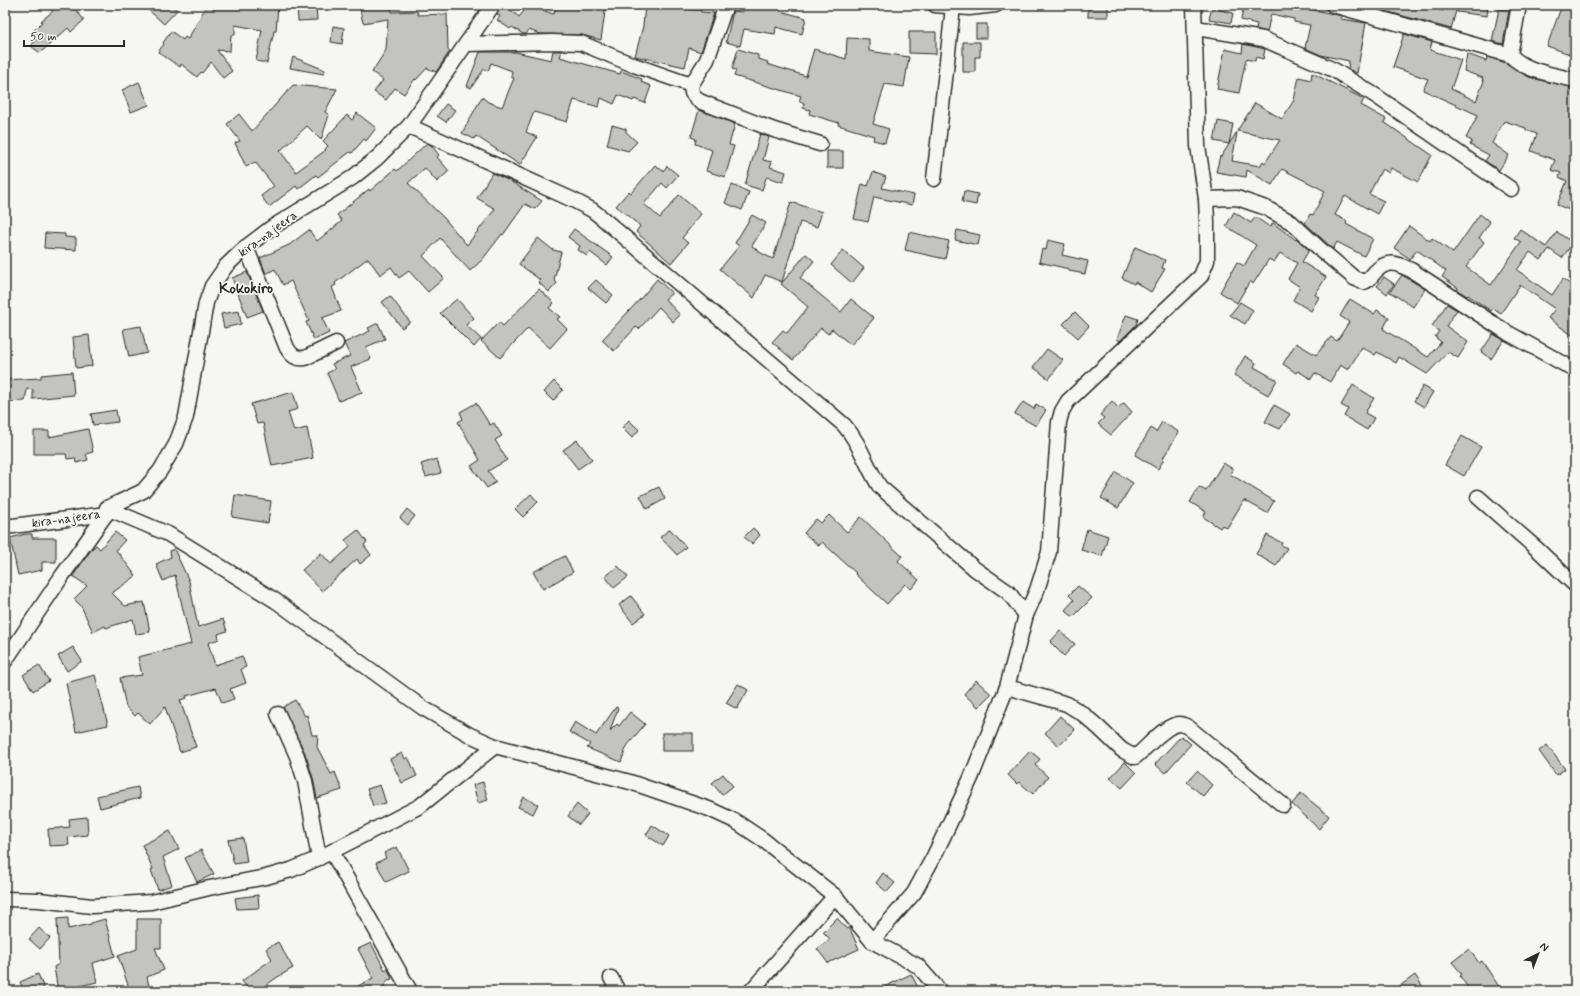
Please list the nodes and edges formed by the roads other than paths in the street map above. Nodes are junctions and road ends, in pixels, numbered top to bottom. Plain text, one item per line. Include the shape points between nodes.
1 (493, 5) edge
2 (726, 5) edge
3 (935, 5) edge
4 (996, 5) edge
5 (1194, 5) edge
6 (1333, 5) edge
7 (1519, 5) edge
8 (953, 7) junction
9 (1196, 28) junction
10 (466, 44) junction
11 (1510, 55) junction
12 (1575, 80) edge
13 (691, 85) junction
14 (409, 126) junction
15 (820, 144) dead end
16 (934, 179) dead end
17 (1511, 189) dead end
18 (1206, 199) junction
19 (246, 247) junction
20 (336, 343) dead end
21 (1575, 370) edge
22 (1478, 497) dead end
23 (106, 511) junction
24 (5, 527) edge
25 (1575, 585) edge
26 (1026, 615) junction
27 (5, 662) edge
28 (1008, 687) junction
29 (278, 714) dead end
30 (495, 746) junction
31 (1283, 805) dead end
32 (332, 852) junction
33 (319, 858) junction
34 (835, 896) junction
35 (5, 899) edge
36 (872, 941) junction
37 (611, 978) dead end
38 (410, 991) edge
39 (618, 991) edge
40 (751, 991) edge
41 (940, 991) edge

1 - 10 street, kira-najeera
2 - 13 street via 707,60
3 - 8 street
4 - 8 street
5 - 9 street
6 - 11 street
7 - 11 street
8 - 16 street
9 - 17 street via 1263,39 1334,70
9 - 18 street via 1198,146
10 - 13 street via 581,43
10 - 14 street, kira-najeera
11 - 12 street via 1527,68
13 - 15 street via 692,93 699,101 774,130
14 - 19 street, kira-najeera via 377,158 352,178 271,228
14 - 26 street via 573,200 601,217 844,425 858,443 880,487 975,569 1008,592
18 - 21 street via 1237,198 1266,208 1291,222 1354,278 1364,282 1369,281 1376,270 1387,264 1396,263 1508,333
18 - 26 street via 1207,261 1201,276 1068,401 1062,411 1058,422 1049,552
19 - 20 street via 291,354 299,359 305,358
19 - 23 street, kira-najeera via 226,266 212,286 206,303 186,417 176,444 160,471 143,491
22 - 25 street
23 - 24 street, kira-najeera
23 - 27 street
23 - 30 street via 138,520 175,538 276,602 423,708
26 - 28 street
28 - 31 street via 1067,704 1083,714 1122,750 1135,758 1156,737 1174,725 1188,727
28 - 36 street via 971,778 924,875 914,893
29 - 33 street via 305,781
30 - 32 street via 420,806
30 - 34 street via 630,782 709,809 735,821 762,839
32 - 33 street
32 - 38 street
33 - 35 street via 266,877 151,902 92,906
34 - 36 street
34 - 40 street
36 - 41 street via 918,966
37 - 39 street

